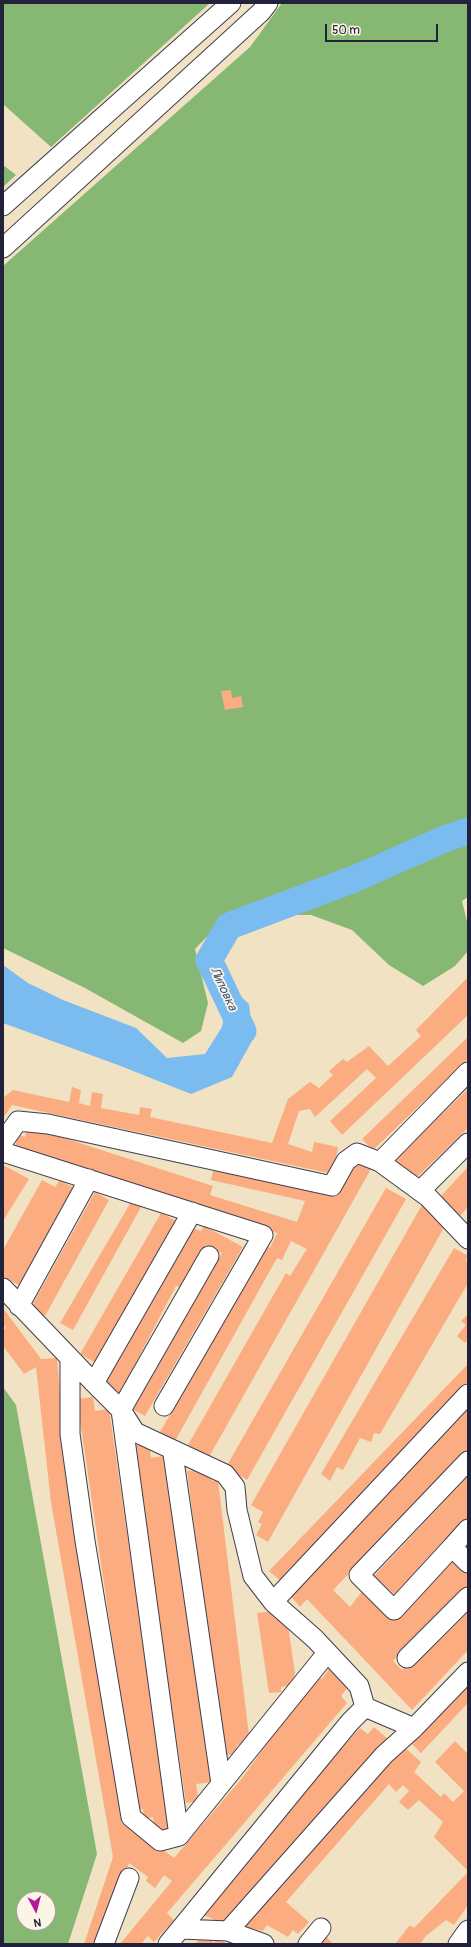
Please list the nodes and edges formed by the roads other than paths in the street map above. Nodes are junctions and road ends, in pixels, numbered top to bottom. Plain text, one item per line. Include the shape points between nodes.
1 (231, 3) edge
2 (268, 3) edge
3 (3, 206) edge
4 (3, 248) edge
5 (468, 1072) edge
6 (3, 1142) edge
7 (468, 1143) edge
8 (3, 1152) edge
9 (380, 1162) junction
10 (89, 1179) junction
11 (420, 1191) junction
12 (192, 1212) junction
13 (466, 1231) edge
14 (209, 1256) dead end
15 (3, 1288) edge
16 (19, 1306) junction
17 (70, 1358) junction
18 (94, 1384) junction
19 (468, 1394) edge
20 (164, 1406) dead end
21 (121, 1410) junction
22 (173, 1454) dead end
23 (468, 1461) edge
24 (468, 1530) edge
25 (452, 1547) junction
26 (468, 1564) edge
27 (468, 1597) edge
28 (273, 1602) junction
29 (327, 1653) junction
30 (407, 1658) dead end
31 (468, 1672) edge
32 (365, 1707) junction
33 (414, 1728) junction
34 (221, 1784) junction
35 (178, 1836) junction
36 (129, 1878) dead end
37 (321, 1928) dead end
38 (181, 1929) junction
39 (468, 1930) edge
40 (228, 1931) junction
41 (104, 1944) edge
42 (168, 1944) edge
43 (264, 1944) edge
44 (308, 1944) edge
45 (458, 1944) edge

1 - 3 street
2 - 4 street via 256,18
5 - 9 street
6 - 9 street via 18,1121 48,1124 332,1186 346,1161 357,1153
7 - 11 street
8 - 10 street
9 - 11 street
10 - 12 street
10 - 16 street
11 - 13 street
12 - 18 street
12 - 20 street via 263,1235
14 - 21 street
15 - 16 street
16 - 17 street
17 - 18 street
17 - 35 street via 70,1434 85,1541 131,1817 160,1841
18 - 21 street
19 - 28 street
21 - 28 street via 135,1432 225,1474 235,1487 253,1576
21 - 35 street
22 - 34 street
23 - 25 street via 359,1575 394,1610
24 - 25 street
25 - 26 street
27 - 30 street
28 - 29 street
29 - 32 street via 359,1686
29 - 34 street
31 - 33 street
32 - 33 street
32 - 38 street
33 - 40 street via 384,1755
34 - 35 street
36 - 41 street
37 - 44 street
38 - 40 street
38 - 42 street
39 - 45 street
40 - 43 street

